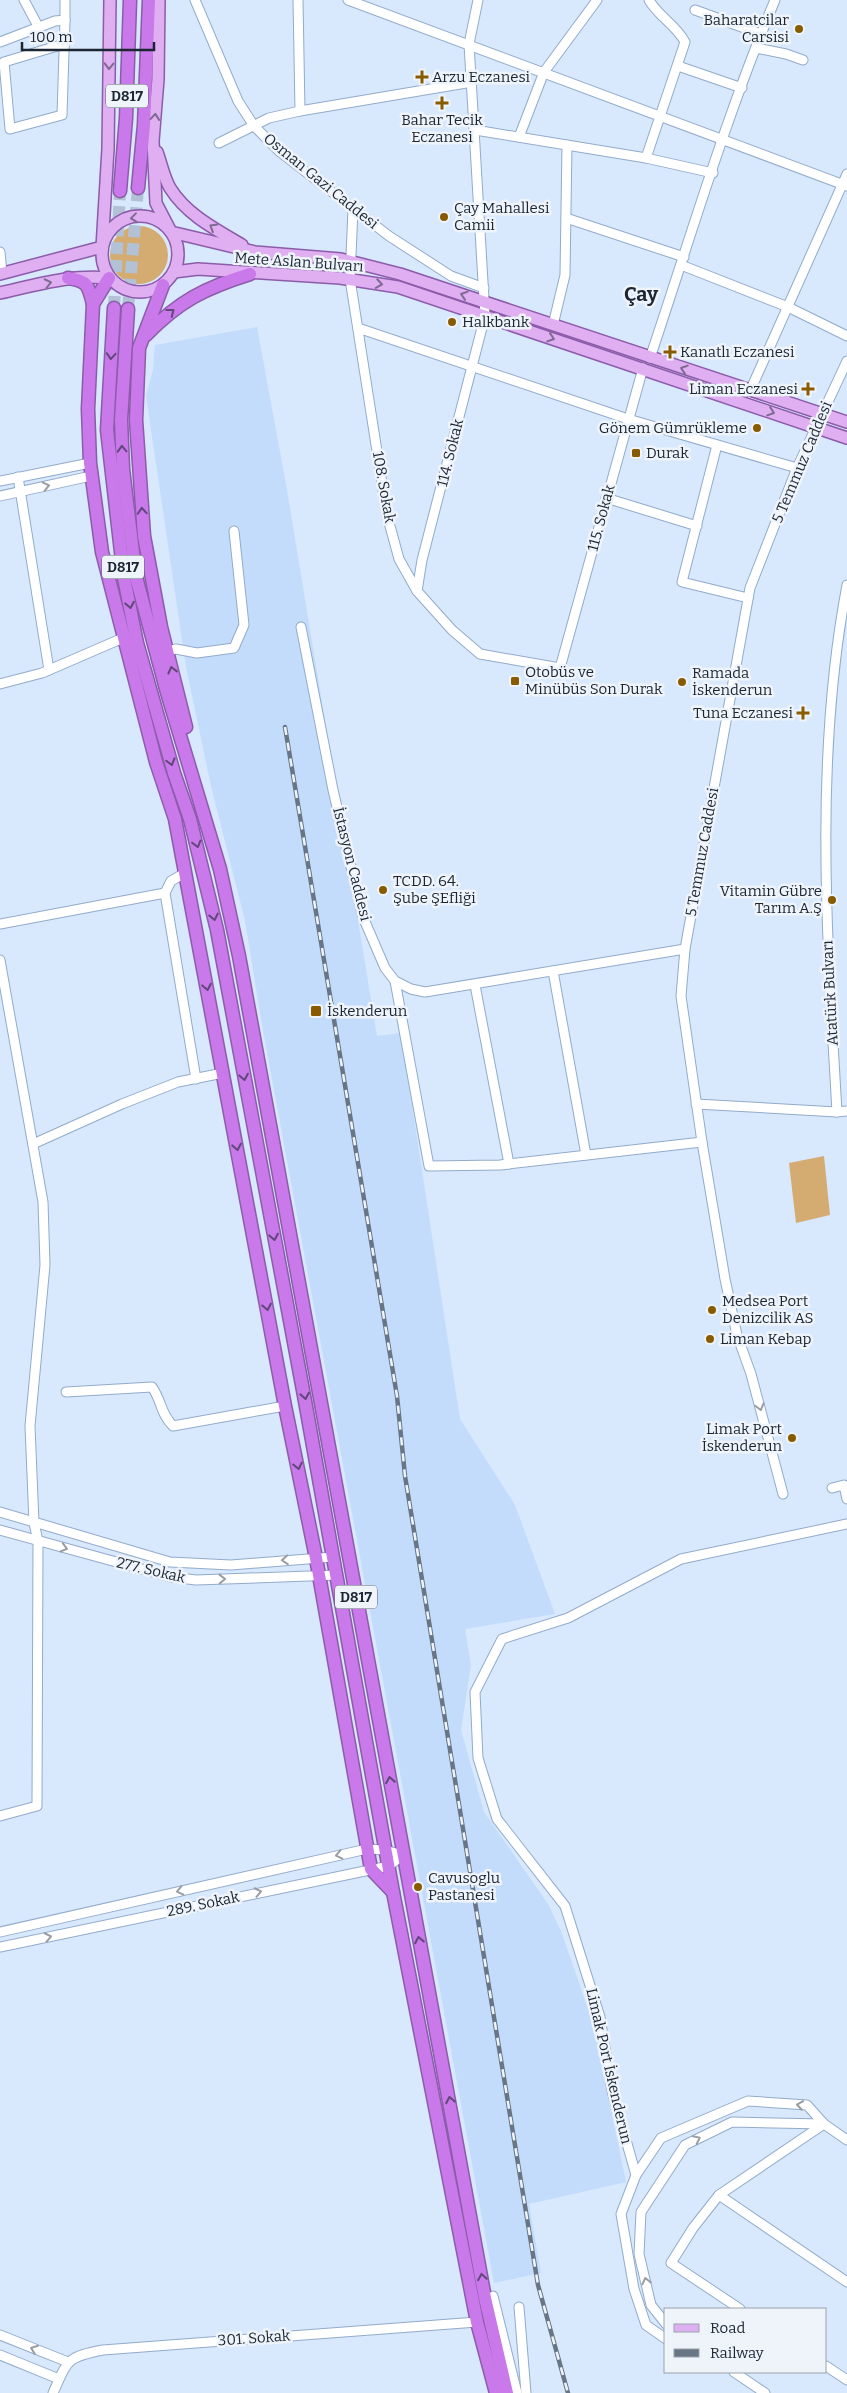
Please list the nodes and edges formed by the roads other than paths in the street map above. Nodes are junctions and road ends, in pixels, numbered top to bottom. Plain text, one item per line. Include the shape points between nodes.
1 (24, 0) edge
2 (110, 0) edge
3 (130, 0) edge
4 (148, 0) edge
5 (159, 0) edge
6 (195, 0) edge
7 (298, 0) edge
8 (348, 0) edge
9 (478, 0) edge
10 (597, 0) edge
11 (649, 0) edge
12 (776, 0) edge
13 (66, 4) edge
14 (695, 10) dead end
15 (65, 20) junction
16 (39, 28) junction
17 (761, 34) junction
18 (0, 42) edge
19 (64, 44) junction
20 (469, 44) junction
21 (756, 48) junction
22 (803, 60) dead end
23 (678, 66) junction
24 (544, 72) junction
25 (472, 82) junction
26 (742, 88) junction
27 (300, 111) junction
28 (661, 115) junction
29 (254, 126) junction
30 (474, 130) junction
31 (518, 137) junction
32 (724, 139) junction
33 (153, 141) junction
34 (219, 143) dead end
35 (567, 145) junction
36 (646, 158) junction
37 (713, 173) junction
38 (847, 174) edge
39 (845, 185) edge
40 (138, 188) tunnel mouth
41 (120, 191) tunnel mouth
42 (354, 209) junction
43 (566, 218) junction
44 (171, 232) junction
45 (102, 247) junction
46 (0, 252) edge
47 (255, 252) junction
48 (351, 261) junction
49 (683, 261) junction
50 (174, 272) junction
51 (1, 273) edge
52 (250, 274) junction
53 (68, 278) junction
54 (109, 278) junction
55 (350, 279) junction
56 (163, 285) junction
57 (484, 288) junction
58 (0, 293) edge
59 (485, 302) junction
60 (93, 304) junction
61 (788, 307) junction
62 (114, 308) tunnel mouth
63 (128, 309) tunnel mouth
64 (485, 316) junction
65 (553, 325) junction
66 (358, 328) junction
67 (847, 336) edge
68 (139, 348) junction
69 (650, 358) junction
70 (847, 361) edge
71 (472, 366) junction
72 (642, 368) junction
73 (750, 391) junction
74 (822, 414) junction
75 (628, 419) junction
76 (847, 422) edge
77 (816, 427) junction
78 (847, 438) edge
79 (717, 445) junction
80 (797, 468) junction
81 (91, 469) junction
82 (18, 477) junction
83 (0, 481) edge
84 (20, 492) junction
85 (0, 496) edge
86 (606, 498) junction
87 (697, 526) junction
88 (234, 531) dead end
89 (847, 585) edge
90 (417, 591) junction
91 (748, 598) junction
92 (301, 627) dead end
93 (123, 638) junction
94 (167, 651) junction
95 (560, 668) joint
96 (49, 670) junction
97 (0, 684) edge
98 (200, 803) junction
99 (185, 873) junction
100 (165, 893) junction
101 (0, 924) edge
102 (685, 949) junction
103 (0, 960) edge
104 (553, 971) junction
105 (395, 981) junction
106 (475, 985) junction
107 (3, 989) edge
108 (223, 1073) junction
109 (196, 1079) junction
110 (696, 1104) junction
111 (847, 1111) edge
112 (837, 1112) junction
113 (702, 1142) junction
114 (33, 1144) junction
115 (586, 1155) junction
116 (510, 1164) junction
117 (66, 1392) dead end
118 (285, 1406) junction
119 (832, 1488) dead end
120 (783, 1494) dead end
121 (847, 1499) edge
122 (0, 1512) edge
123 (34, 1523) junction
124 (847, 1524) edge
125 (0, 1530) edge
126 (38, 1541) junction
127 (334, 1557) junction
128 (316, 1558) junction
129 (337, 1575) junction
130 (319, 1576) junction
131 (0, 1816) edge
132 (367, 1849) junction
133 (386, 1850) junction
134 (403, 1855) junction
135 (389, 1866) junction
136 (371, 1869) junction
137 (393, 1892) junction
138 (0, 1932) edge
139 (0, 1947) edge
140 (454, 2124) junction
141 (824, 2124) junction
142 (439, 2128) junction
143 (847, 2140) edge
144 (636, 2174) junction
145 (719, 2195) junction
146 (847, 2282) edge
147 (493, 2296) dead end
148 (518, 2307) dead end
149 (738, 2308) edge
150 (477, 2322) junction
151 (664, 2322) edge
152 (0, 2335) edge
153 (664, 2337) edge
154 (0, 2355) edge
155 (68, 2362) junction
156 (827, 2367) edge
157 (735, 2373) edge
158 (60, 2379) junction
159 (847, 2380) edge
160 (53, 2393) edge
161 (496, 2393) edge
162 (507, 2393) edge
163 (517, 2393) edge
164 (526, 2393) edge
165 (765, 2393) edge

1 - 16 street
2 -> 45 main road via 108,149
3 - 41 highway, D817
4 - 40 highway, D817 via 144,125
33 -> 5 main road
6 - 29 street, Osman Gazi Caddesi via 238,101
7 - 27 street
8 - 20 street
9 - 20 street, 114. Sokak
10 - 24 street
11 - 23 street via 655,11 685,42
12 - 17 street
13 - 15 street
14 - 17 street
15 - 16 street
15 - 19 street
16 - 18 street
17 - 21 street
19 - 19 street via 4,62 10,130 62,115
20 - 24 street
20 - 25 street, 114. Sokak
21 - 22 street
21 - 26 street
23 - 26 street
23 - 28 street
24 - 28 street
24 - 31 street
25 - 27 street
25 - 30 street, 114. Sokak
26 - 32 street
27 - 29 street via 269,118
28 - 32 street
28 - 36 street
29 - 34 street
29 - 42 street, Osman Gazi Caddesi via 280,152
30 - 31 street
30 - 57 street, 114. Sokak
31 - 35 street
32 - 37 street
32 - 39 street
33 - 44 main road via 156,203
47 -> 33 main road via 187,209 170,187
35 - 36 street
35 - 43 street
36 - 37 street
37 - 49 street
38 - 39 street
39 - 61 street
42 - 48 street, 108. Sokak
42 - 57 street, Osman Gazi Caddesi via 451,276
43 - 49 street
43 - 65 street via 565,275
44 -> 45 main road via 151,217 126,218 111,230
44 - 47 main road, Mete Aslan Bulvarı
44 - 50 main road via 178,256
45 - 51 main road
45 - 54 main road
46 - 51 street
47 - 48 main road, Mete Aslan Bulvarı
48 - 55 street, 108. Sokak
59 -> 48 main road, Mete Aslan Bulvarı
49 - 61 street
49 - 69 street
50 - 52 main road, Mete Aslan Bulvarı via 198,269
50 - 56 main road
52 - 55 main road, Mete Aslan Bulvarı
68 -> 52 highway via 158,323 194,296 213,285
53 - 54 main road
58 -> 53 main road
53 - 60 highway via 86,283
54 - 56 main road via 125,290 135,292 150,291
54 - 60 highway
55 -> 64 main road, Mete Aslan Bulvarı via 398,287
55 - 66 street, 108. Sokak
56 - 68 highway
57 - 59 street, 114. Sokak
59 - 64 street, 114. Sokak
59 - 65 main road, Mete Aslan Bulvarı
60 - 81 highway via 88,409
61 - 67 street
61 - 73 street
62 -> 127 highway, D817 via 107,430 124,578 137,643 204,870
98 -> 63 highway, D817 via 136,577 123,469 121,420
64 - 71 street, 114. Sokak
64 -> 72 main road, Mete Aslan Bulvarı
65 - 69 main road, Mete Aslan Bulvarı
66 - 71 street
66 - 90 street, 108. Sokak via 387,515 399,559
94 -> 68 highway via 144,536 136,420
73 -> 69 main road, Mete Aslan Bulvarı
70 - 74 street, 5 Temmuz Caddesi
71 - 75 street
71 - 90 street, 114. Sokak via 422,560
72 - 75 street, 115. Sokak
72 -> 77 main road, Mete Aslan Bulvarı
73 - 74 main road, Mete Aslan Bulvarı
74 - 76 main road, Mete Aslan Bulvarı
74 - 77 street, 5 Temmuz Caddesi
75 - 79 street
75 - 86 street, 115. Sokak
77 - 78 main road, Mete Aslan Bulvarı
77 - 80 street, 5 Temmuz Caddesi
79 - 80 street
79 - 87 street
80 - 91 street, 5 Temmuz Caddesi
81 - 82 street
84 -> 81 street
81 - 93 highway via 102,552
82 - 83 street
82 - 84 street
84 - 85 street
84 - 96 street
86 - 87 street
86 - 95 street, 115. Sokak
87 - 91 street via 682,582
88 - 94 street via 244,625 234,648 197,653 176,649
89 - 112 street, Atatürk Bulvarı via 838,632 829,725 826,917
90 - 95 street, 108. Sokak via 452,630 480,654
91 - 102 street, 5 Temmuz Caddesi
92 - 105 street, İstasyon Caddesi via 333,790 364,917 385,968
93 - 96 street
93 - 99 highway via 156,762 175,819
98 -> 94 highway
96 - 97 street
134 -> 98 highway, D817 via 239,956 220,869
99 - 100 street via 171,880
99 -> 108 highway
100 - 101 street
100 - 109 street
102 - 104 street
102 - 110 street, 5 Temmuz Caddesi via 681,996
103 - 107 street
104 - 106 street
104 - 115 street
105 - 106 street via 425,992
105 - 116 street via 430,1166
106 - 116 street
107 - 114 street
108 - 109 street
108 -> 118 highway
109 - 114 street via 178,1082 122,1104
110 - 112 street
110 - 113 street, 5 Temmuz Caddesi
111 - 112 street
113 - 115 street
113 -> 120 street, 5 Temmuz Caddesi via 736,1335
114 - 123 street via 43,1202 45,1264 30,1426
115 - 116 street
117 - 118 street via 152,1387 162,1413 173,1426
118 -> 128 highway
119 - 121 street via 844,1485
122 - 123 street, 277. Sokak
123 - 126 street
128 -> 123 street, 277. Sokak via 199,1565 170,1562
124 - 144 street, Limak Port İskenderun via 681,1559 568,1618 502,1639 475,1692 478,1758 497,1819 565,1906 600,2017 612,2091
125 - 126 street, 277. Sokak
126 -> 130 street, 277. Sokak via 171,1577 196,1580
126 - 131 street via 37,1806
127 - 128 street, 277. Sokak
127 - 129 highway, D817
128 - 130 highway
129 - 130 street, 277. Sokak
129 - 133 highway, D817
130 - 132 highway
132 - 133 street
132 - 136 highway
132 -> 138 street
133 - 134 street
133 - 135 highway, D817
134 - 135 street, 289. Sokak
140 -> 134 highway, D817
135 - 136 street, 289. Sokak
135 - 137 highway, D817
136 - 137 highway
139 -> 136 street, 289. Sokak
137 - 142 highway, D817
140 - 142 highway
162 -> 140 highway, D817 via 485,2298
141 - 143 street, Limak Port İskenderun
141 -> 144 street, Limak Port İskenderun via 808,2105 748,2101 661,2138
141 - 145 street
151 -> 141 street via 651,2306 639,2254 642,2212 685,2145 732,2122
142 - 150 highway, D817
144 - 153 street, Limak Port İskenderun via 622,2214 634,2289 646,2325
145 - 146 street
145 - 149 street via 671,2263
147 - 163 street
148 - 164 street
150 - 155 street, 301. Sokak via 103,2350 77,2355
150 - 161 highway, D817
155 -> 152 street
154 - 158 street
155 - 158 street
156 - 159 street
157 - 165 street
158 - 160 street

